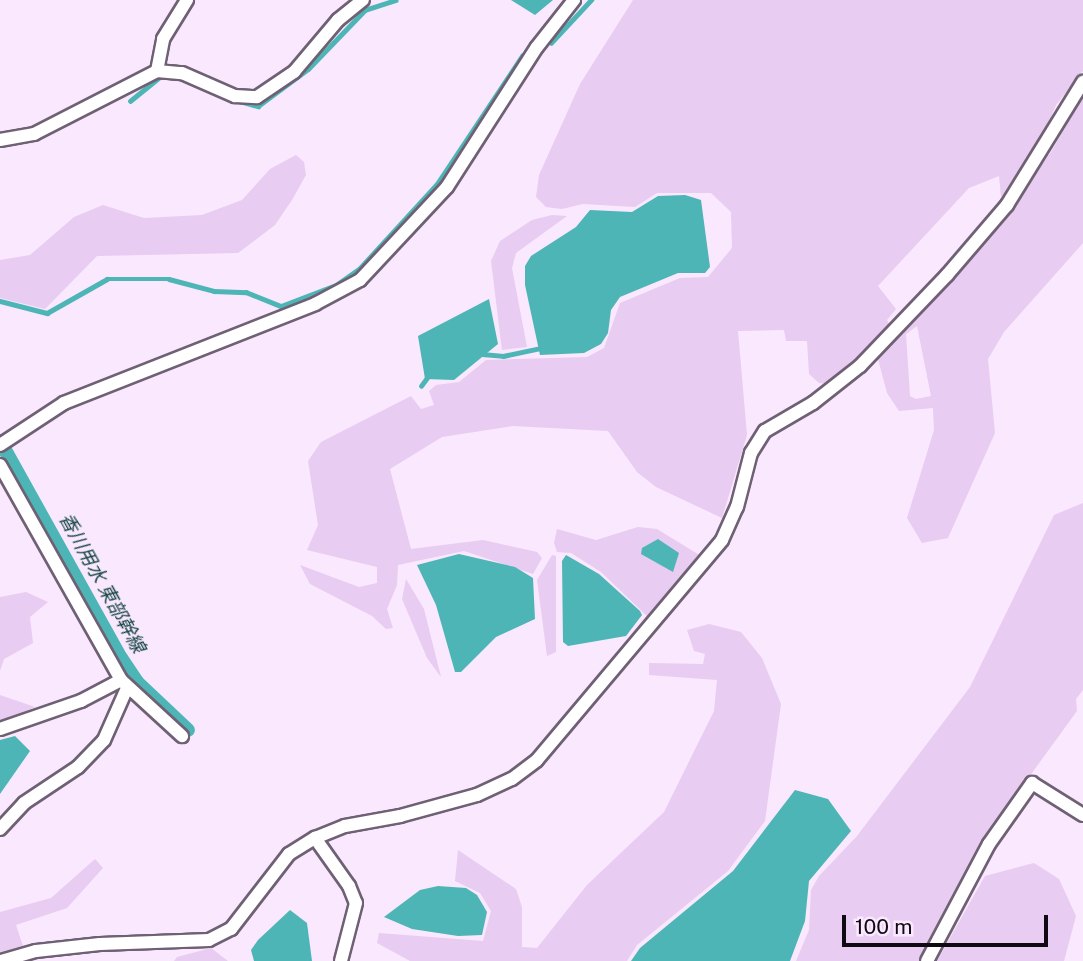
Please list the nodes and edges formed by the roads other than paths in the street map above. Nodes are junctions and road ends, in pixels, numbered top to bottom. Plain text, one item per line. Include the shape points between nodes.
1 (187, 0) edge
2 (363, 0) edge
3 (573, 0) edge
4 (157, 71) junction
5 (1083, 82) edge
6 (0, 140) edge
7 (3, 443) edge
8 (0, 465) edge
9 (124, 684) junction
10 (0, 729) edge
11 (182, 736) dead end
12 (1083, 815) edge
13 (0, 829) edge
14 (315, 838) junction
15 (1, 961) edge
16 (341, 961) edge
17 (927, 961) edge

1 - 4 street via 163,39
2 - 4 street via 338,20 295,72 257,97 235,96 183,73
3 - 7 street via 435,203 360,280 315,304 64,403
4 - 6 street via 34,135
5 - 14 street via 1007,205 925,299 860,366 813,403 765,431 751,453 737,507 722,540 537,760 512,779 477,795 400,817 345,826
8 - 9 street
9 - 10 street
9 - 11 street
9 - 13 street via 104,740 78,767 24,803
12 - 17 street via 1032,783 989,844
14 - 15 street via 289,854 231,929 209,940 100,944 36,951
14 - 16 street via 356,903

